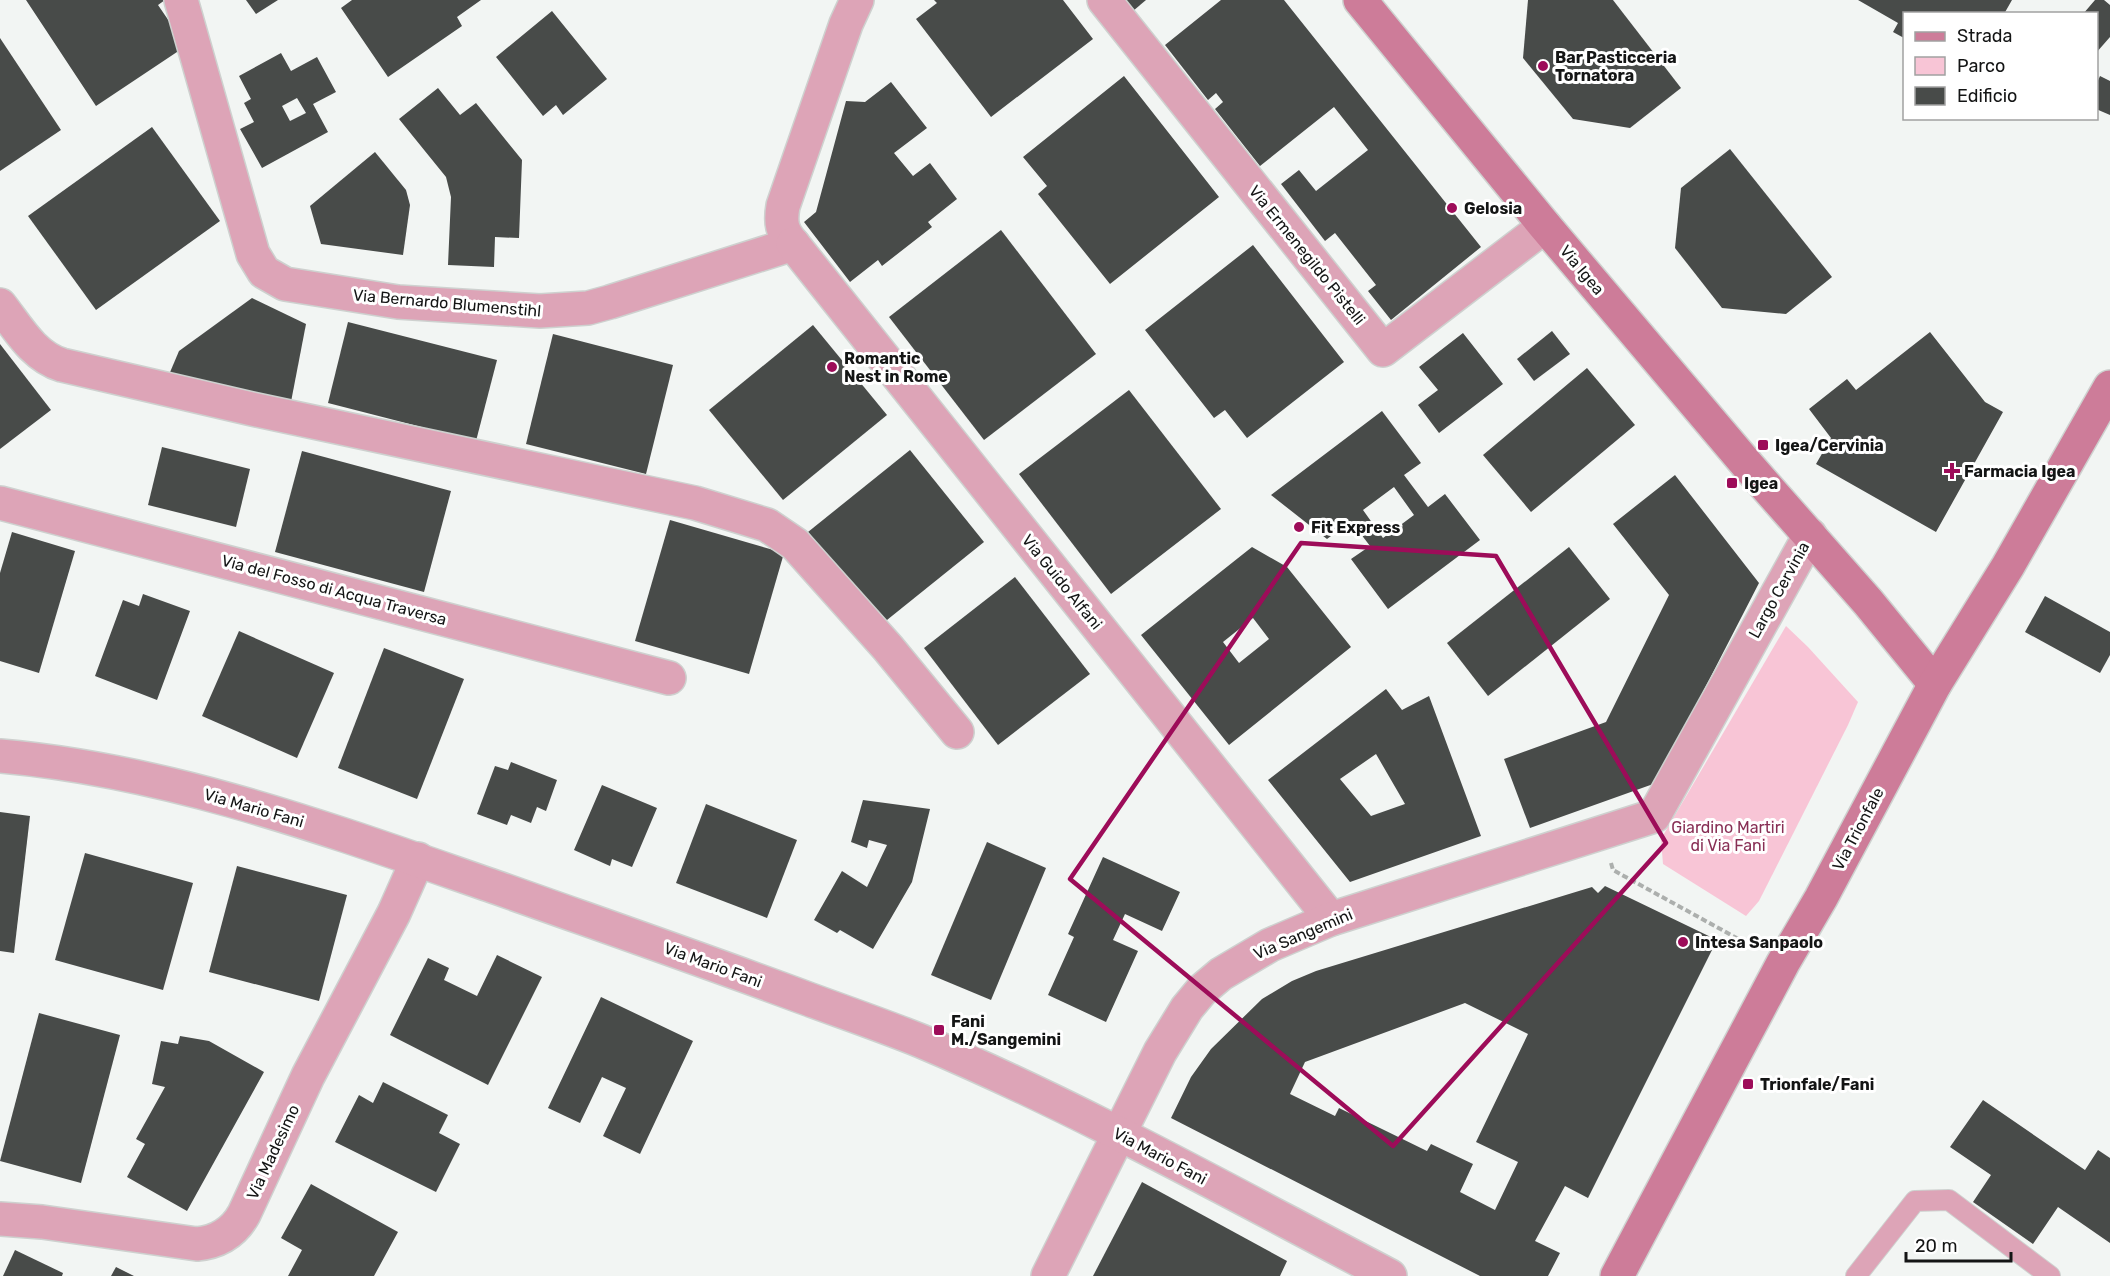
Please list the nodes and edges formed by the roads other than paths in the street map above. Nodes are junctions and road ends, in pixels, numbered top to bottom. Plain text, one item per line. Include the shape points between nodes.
1 (181, 0) edge
2 (857, 0) edge
3 (1104, 0) edge
4 (1360, 0) edge
5 (1545, 226) junction
6 (793, 244) junction
7 (0, 305) edge
8 (2110, 387) edge
9 (0, 503) edge
10 (1810, 535) junction
11 (669, 678) dead end
12 (1935, 684) junction
13 (957, 732) dead end
14 (0, 756) edge
15 (1654, 816) joint
16 (418, 859) junction
17 (1331, 919) junction
18 (1119, 1135) junction
19 (0, 1220) edge
20 (1048, 1276) edge
21 (1390, 1276) edge
22 (1617, 1276) edge
23 (1856, 1276) edge
24 (2050, 1276) edge

1 - 6 street, Via Bernardo Blumenstihl via 253,254 264,272 279,281 398,302 519,311 588,308
2 - 6 street via 783,207 784,234
3 - 5 street, Via Ermenegildo Pistelli via 1383,350
4 - 5 main road, Via Igea
5 - 10 main road, Via Igea
6 - 17 street, Via Guido Alfani
7 - 13 street via 36,351 51,362 319,424 695,503 767,525 795,544
8 - 12 main road, Via Trionfale
9 - 11 street, Via del Fosso di Acqua Traversa
10 - 12 main road, Largo Cervinia
10 - 15 street, Largo Cervinia
12 - 22 main road, Via Trionfale
14 - 16 street, Via Mario Fani via 173,785
15 - 17 street, Via Sangemini
16 - 18 street, Via Mario Fani via 920,1041
16 - 19 street, Via Madesimo via 394,914 308,1076 244,1214 231,1232 212,1242 197,1244 42,1222
17 - 18 street, Via Sangemini via 1270,945 1202,990 1186,1008 1160,1052
18 - 20 street, Via Sangemini
18 - 21 street, Via Mario Fani
23 - 24 lane via 1915,1201 1949,1200

